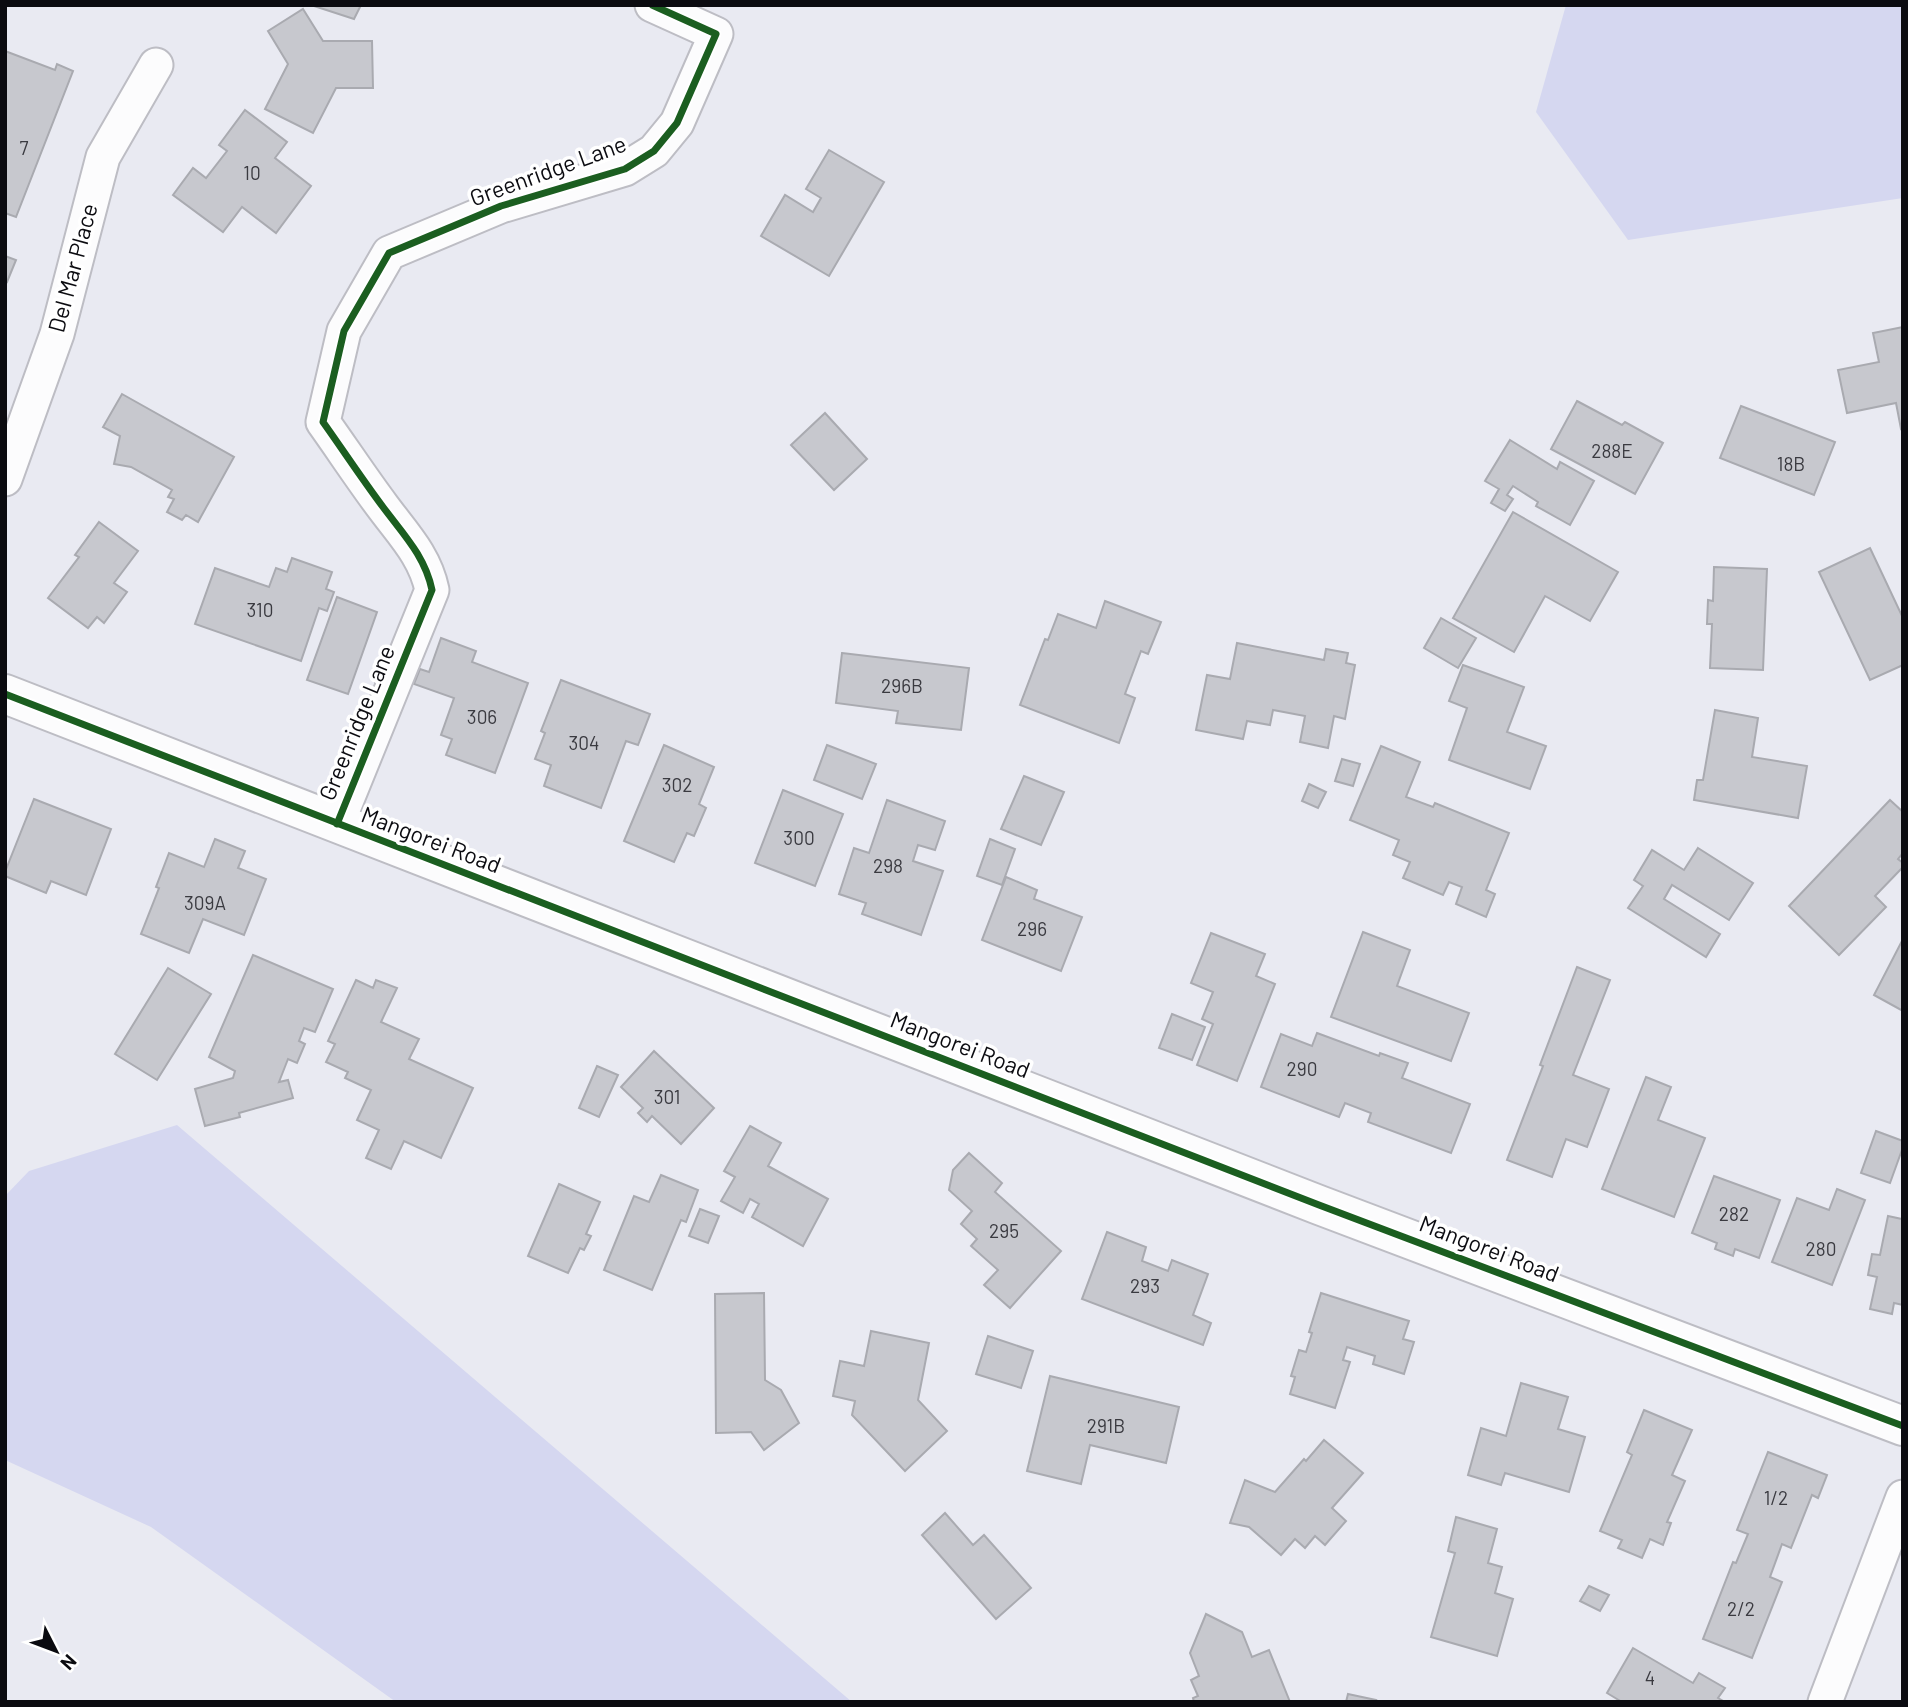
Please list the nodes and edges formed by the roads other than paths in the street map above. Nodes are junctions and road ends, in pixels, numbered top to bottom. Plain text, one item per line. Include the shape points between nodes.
1 (652, 5) edge
2 (156, 65) dead end
3 (5, 479) edge
4 (5, 694) edge
5 (337, 824) junction
6 (1903, 1426) edge
7 (1903, 1497) edge
8 (1825, 1702) edge

1 - 5 street, Greenridge Lane via 716,34 677,123 654,150 625,169 501,206 389,253 344,331 323,422 406,537 428,572 432,590
2 - 3 street, Del Mar Place via 103,157 57,334
4 - 5 street, Mangorei Road
5 - 6 street, Mangorei Road
7 - 8 street

